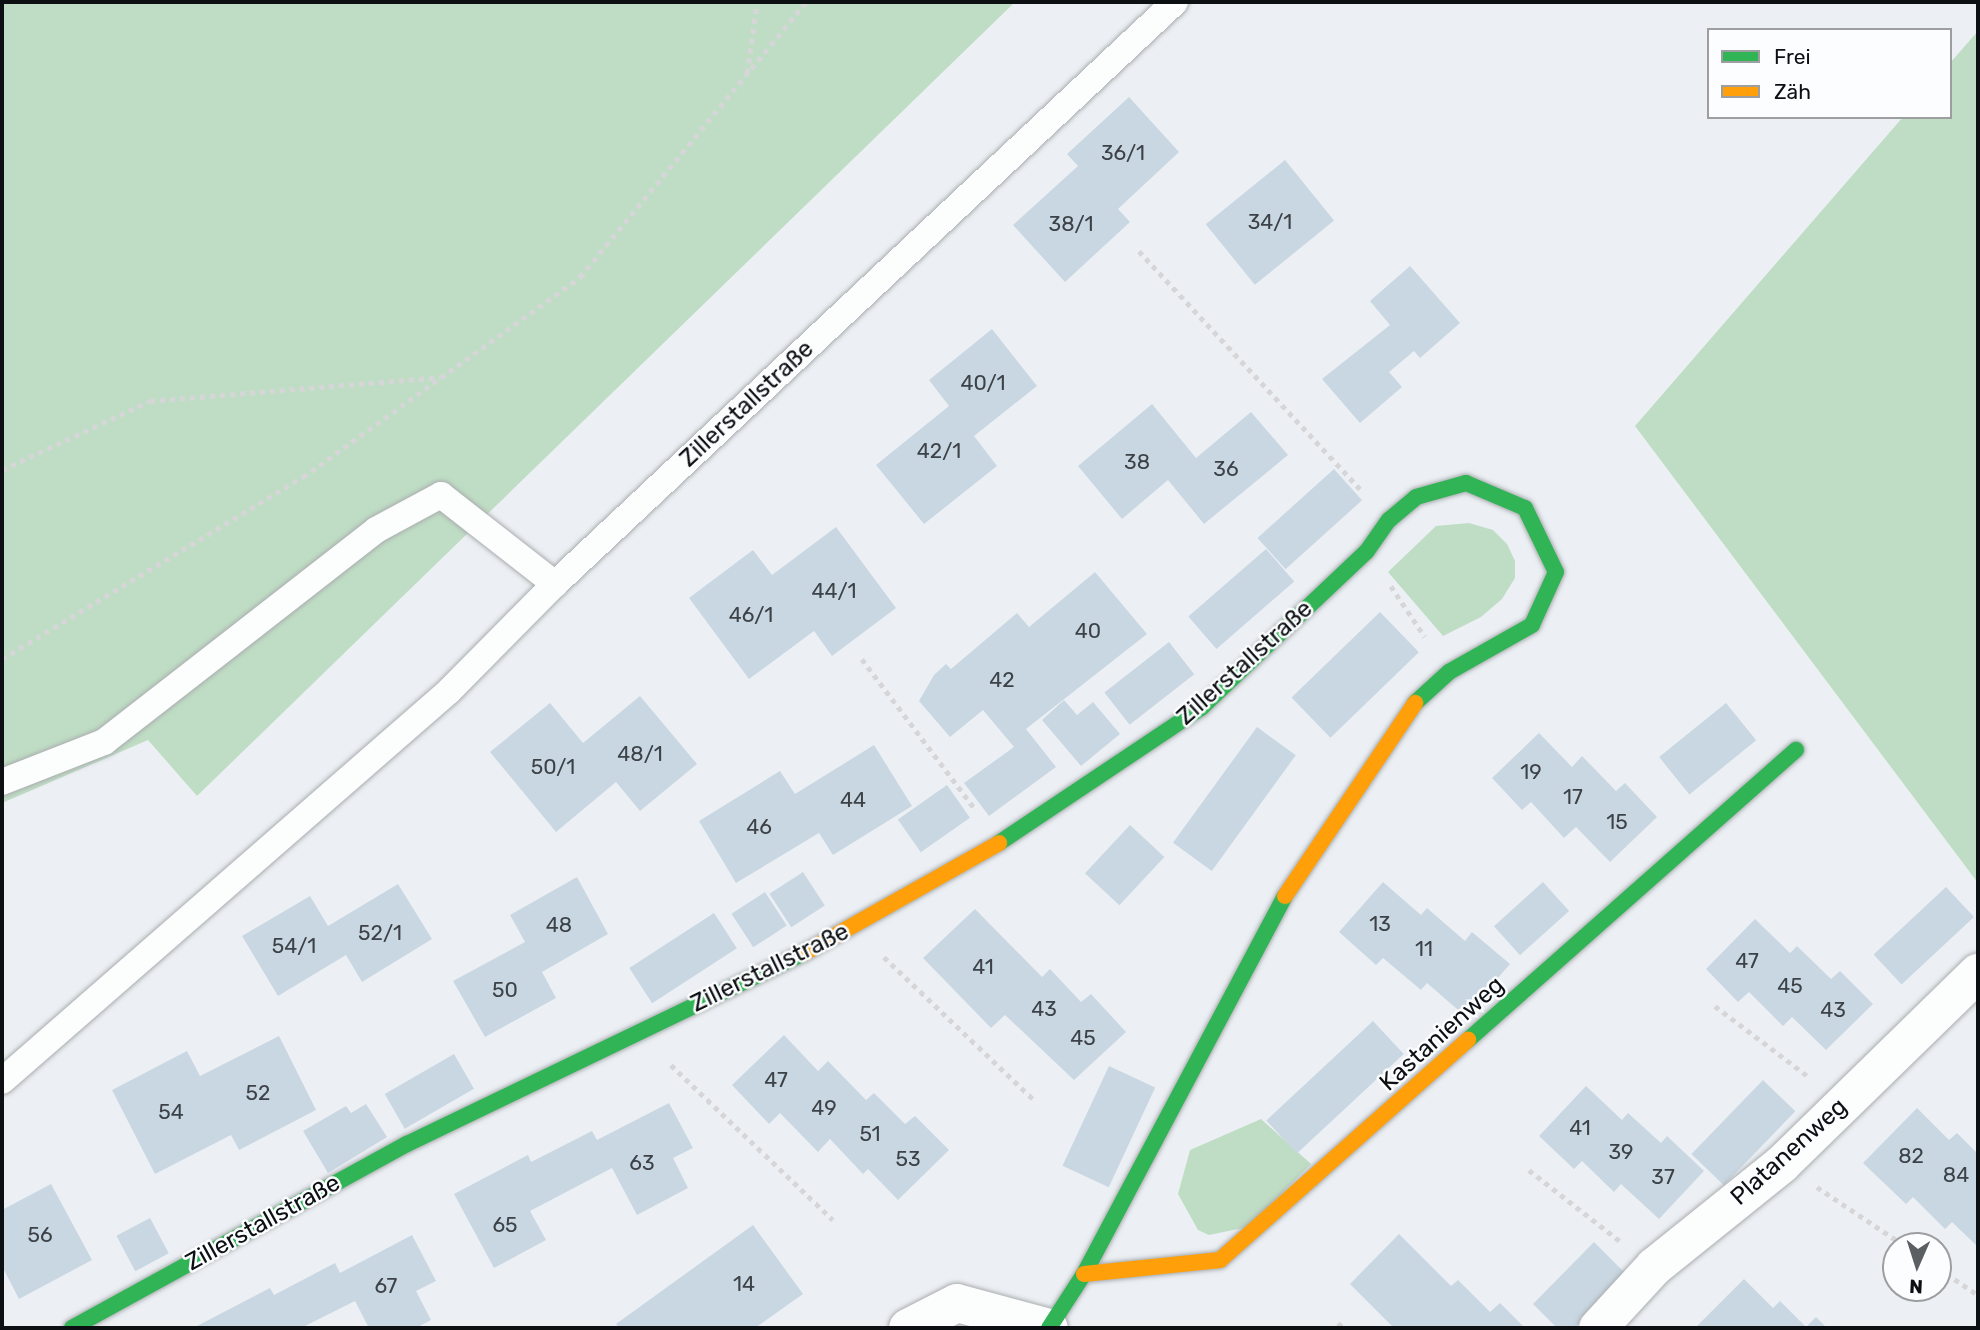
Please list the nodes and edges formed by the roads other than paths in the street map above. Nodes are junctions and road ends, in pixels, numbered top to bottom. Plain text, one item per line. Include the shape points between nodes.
1 (1175, 2) edge
2 (555, 584) junction
3 (1796, 750) dead end
4 (2, 782) edge
5 (1978, 973) edge
6 (2, 1081) edge
7 (1084, 1275) junction
8 (72, 1328) edge
9 (908, 1328) edge
10 (1049, 1328) edge
11 (1598, 1328) edge

1 - 2 lane, Zillerstallstraße
2 - 4 lane via 441,495 376,530 104,742
2 - 6 lane, Zillerstallstraße via 449,691
3 - 7 street, Kastanienweg via 1220,1261
5 - 11 street, Platanenweg via 1782,1164 1654,1267
7 - 8 street, Zillerstallstraße via 1298,872 1413,705 1449,672 1532,625 1556,572 1525,508 1466,483 1416,496 1389,520 1367,551 1201,708 1000,843 853,928 407,1144
7 - 10 street, Zillerstallstraße
9 - 10 street via 957,1303

